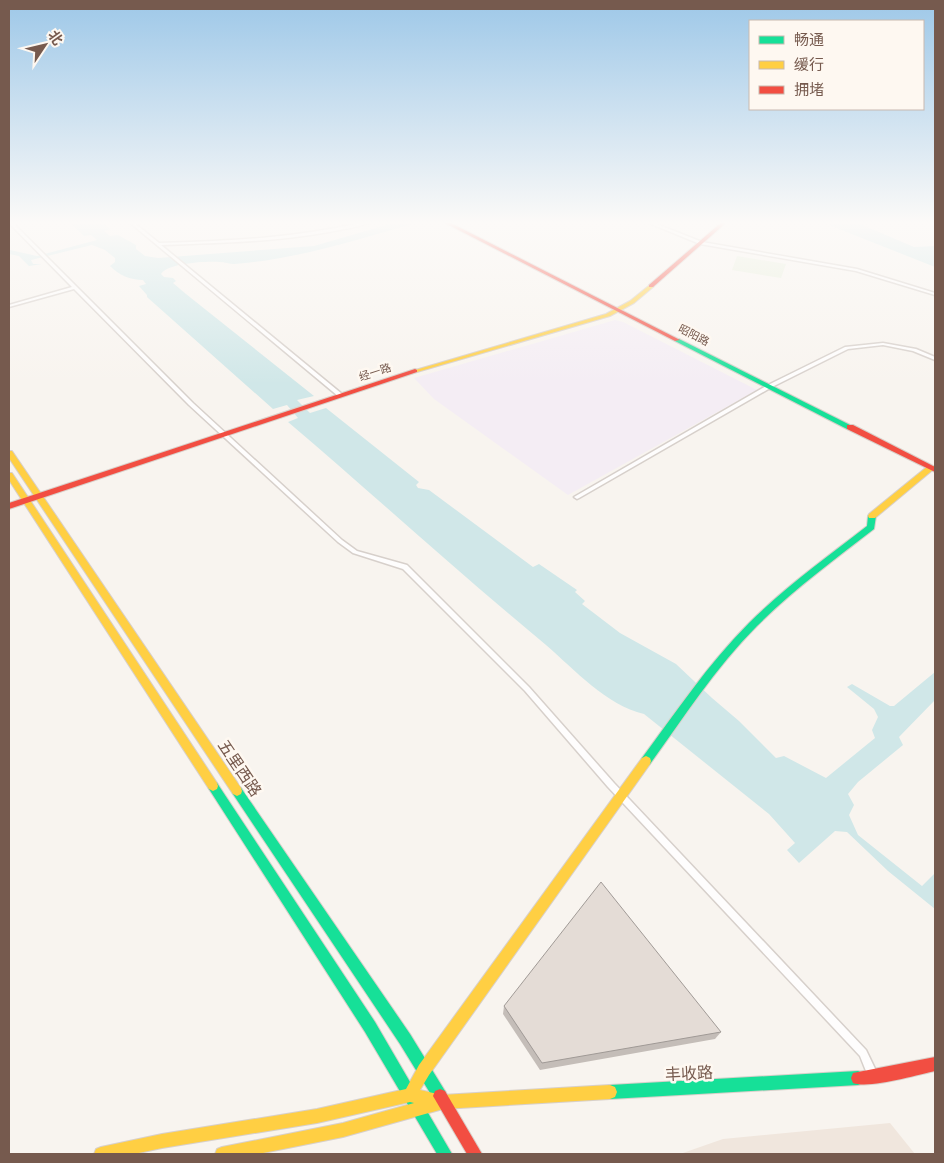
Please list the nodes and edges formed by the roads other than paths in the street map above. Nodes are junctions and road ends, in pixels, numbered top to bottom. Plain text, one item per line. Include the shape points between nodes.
1 (63, 275) edge
2 (195, 275) edge
3 (551, 275) edge
4 (663, 275) edge
5 (872, 275) edge
6 (75, 287) junction
7 (935, 294) edge
8 (9, 306) edge
9 (620, 310) junction
10 (935, 359) edge
11 (770, 386) junction
12 (340, 395) junction
13 (225, 435) junction
14 (9, 452) edge
15 (934, 467) edge
16 (9, 475) edge
17 (38, 496) junction
18 (577, 497) dead end
19 (25, 501) junction
20 (9, 506) edge
21 (621, 796) junction
22 (935, 1064) edge
23 (424, 1070) junction
24 (874, 1077) junction
25 (410, 1095) junction
26 (443, 1102) junction
27 (418, 1110) junction
28 (101, 1154) edge
29 (222, 1154) edge
30 (444, 1154) edge
31 (476, 1154) edge

1 - 6 street
2 - 12 street
3 - 9 main road, 昭阳路
4 - 9 main road, 经一路
5 - 7 street
6 - 8 street
6 - 13 street
9 - 11 main road, 昭阳路
9 - 12 main road, 经一路
10 - 11 street via 904,347 883,344 858,346 816,362
11 - 15 main road, 昭阳路
11 - 18 street
12 - 13 main road, 经一路
13 - 17 main road, 经一路
13 - 21 street via 355,552 405,567 527,689
14 - 17 main road, 五里西路
15 - 21 main road via 872,514 871,527 773,606 738,640
16 - 19 main road
17 - 19 main road, 经一路
17 - 23 main road, 五里西路
19 - 20 main road, 经一路
19 - 25 main road via 370,1027
21 - 23 main road
21 - 24 street via 863,1053
22 - 24 main road, 丰收路
23 - 25 main road
23 - 26 main road, 五里西路
24 - 26 main road, 丰收路
25 - 26 main road
25 - 27 main road
25 - 28 main road via 317,1116
26 - 27 main road
26 - 31 main road, 五里西路
27 - 29 main road via 343,1130
27 - 30 main road

